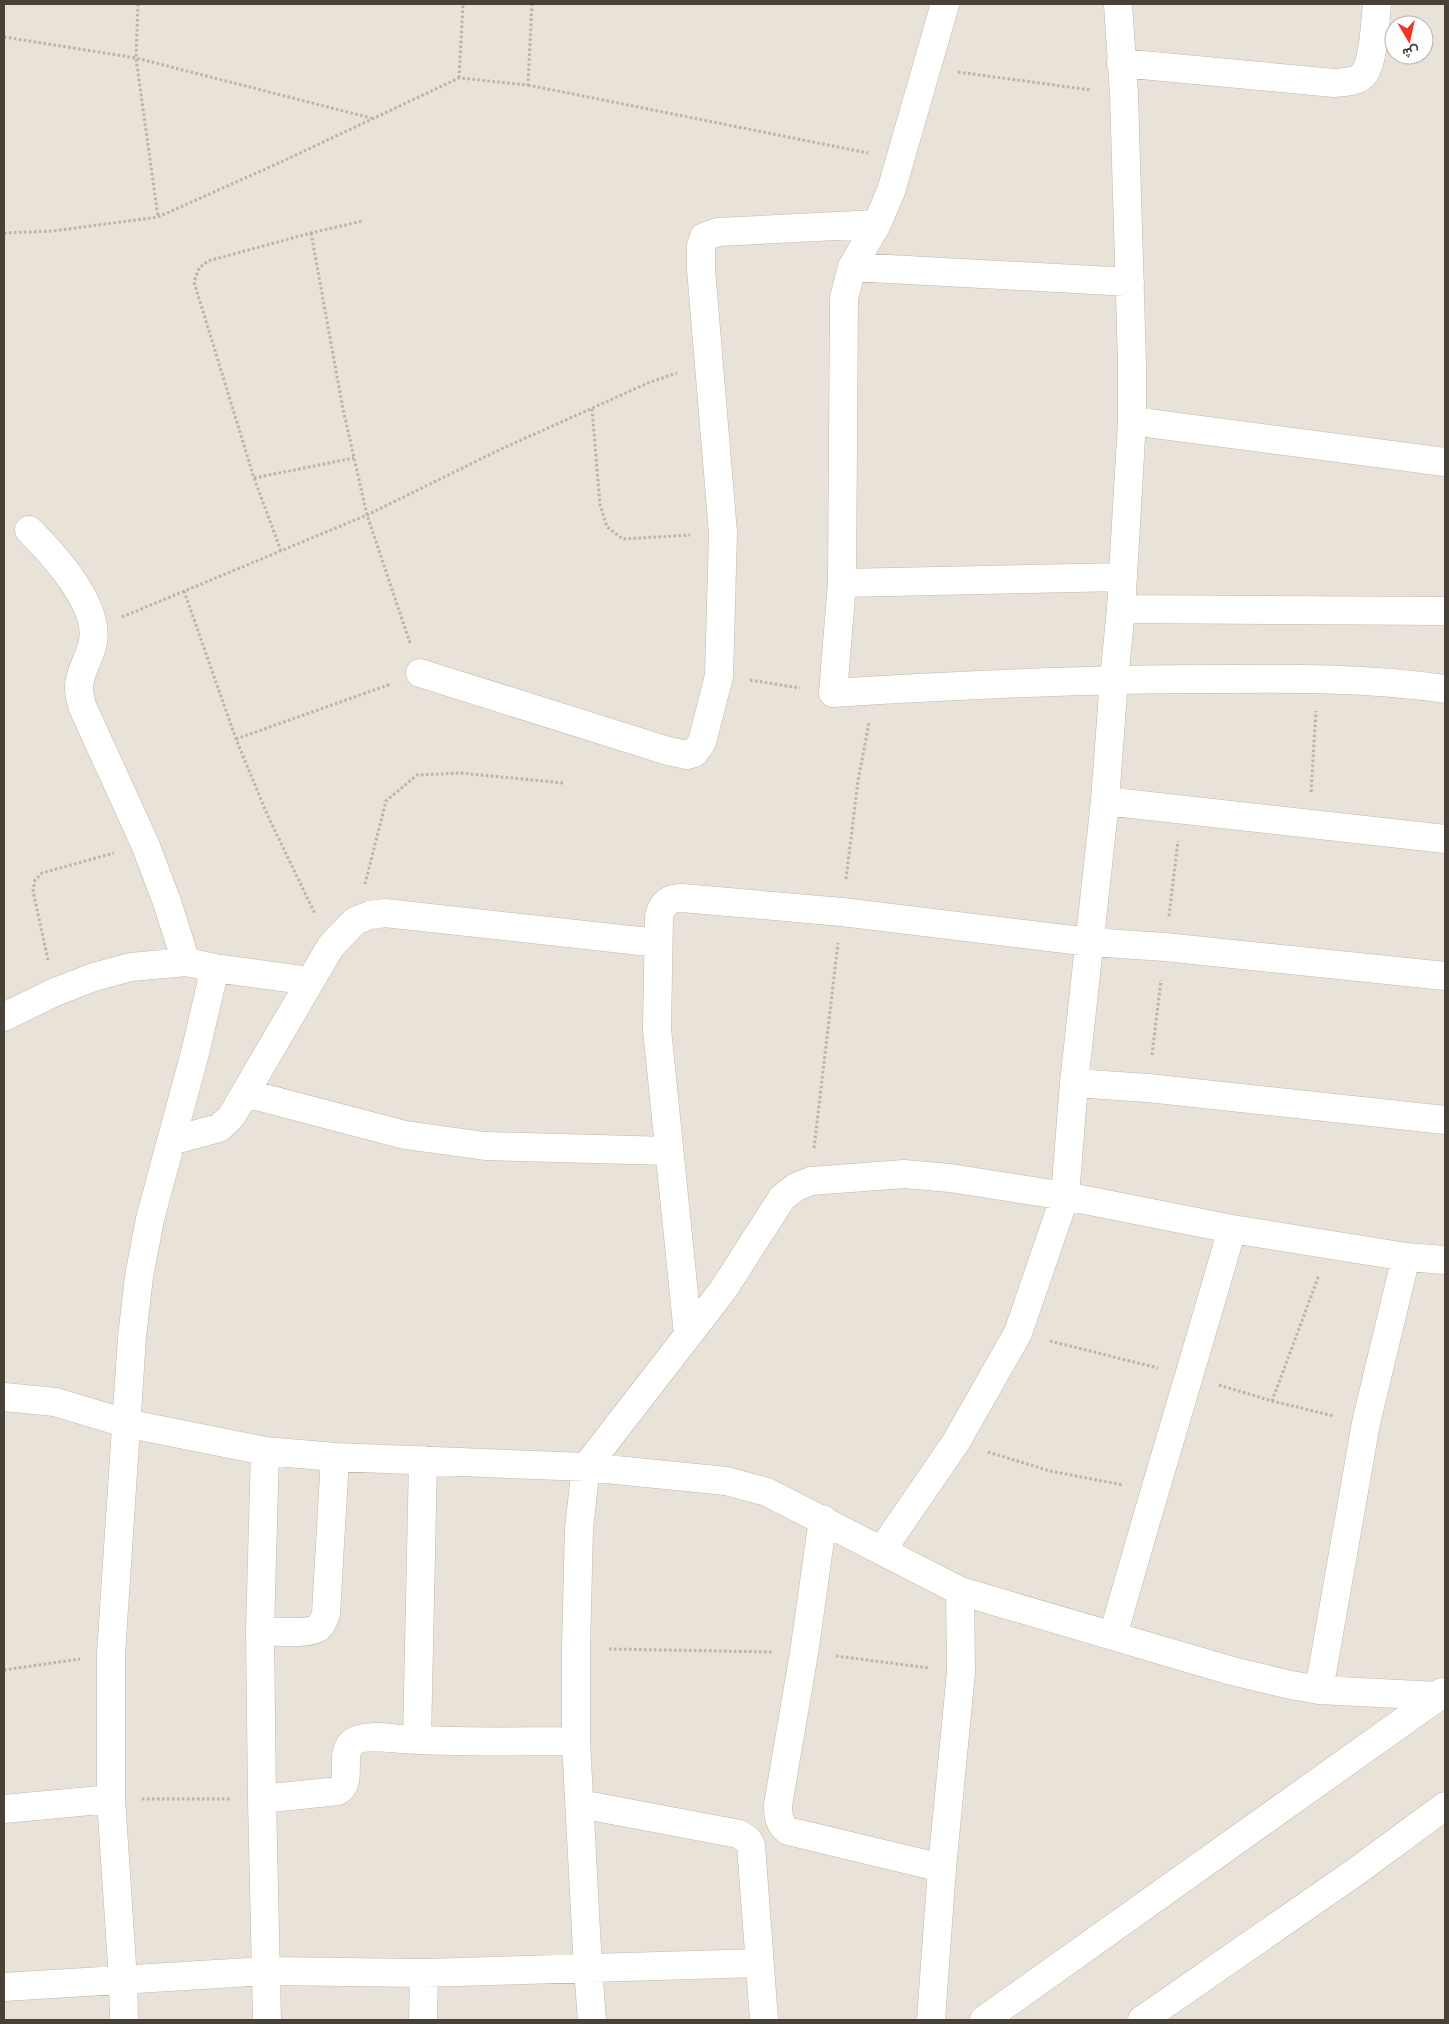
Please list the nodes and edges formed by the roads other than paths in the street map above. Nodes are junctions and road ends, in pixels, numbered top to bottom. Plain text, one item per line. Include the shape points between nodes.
1 (945, 4) edge
2 (1118, 4) edge
3 (1377, 4) edge
4 (1121, 63) junction
5 (877, 224) junction
6 (852, 266) junction
7 (1130, 282) junction
8 (1132, 420) junction
9 (1445, 462) edge
10 (28, 530) dead end
11 (1123, 577) junction
12 (842, 583) junction
13 (1121, 609) junction
14 (1445, 611) edge
15 (420, 673) road end
16 (1114, 679) junction
17 (1445, 689) edge
18 (1106, 801) junction
19 (1445, 838) edge
20 (1090, 942) junction
21 (658, 943) junction
22 (186, 962) junction
23 (215, 968) junction
24 (1445, 976) edge
25 (310, 981) junction
26 (4, 1017) edge
27 (1074, 1083) junction
28 (245, 1093) junction
29 (1445, 1120) edge
30 (171, 1141) junction
31 (669, 1151) junction
32 (1065, 1196) junction
33 (1232, 1229) junction
34 (1406, 1257) junction
35 (1445, 1260) edge
36 (688, 1334) junction
37 (4, 1397) edge
38 (125, 1423) junction
39 (265, 1451) junction
40 (335, 1457) junction
41 (423, 1460) junction
42 (586, 1467) junction
43 (822, 1519) junction
44 (882, 1550) junction
45 (960, 1591) junction
46 (260, 1631) junction
47 (1113, 1636) junction
48 (1319, 1690) junction
49 (1442, 1692) edge
50 (417, 1740) junction
51 (576, 1741) junction
52 (111, 1799) junction
53 (262, 1799) junction
54 (580, 1804) junction
55 (1445, 1806) edge
56 (4, 1809) edge
57 (942, 1868) junction
58 (760, 1963) junction
59 (588, 1969) junction
60 (266, 1971) junction
61 (424, 1973) junction
62 (123, 1980) junction
63 (4, 1987) edge
64 (124, 2020) edge
65 (267, 2020) edge
66 (423, 2020) edge
67 (592, 2020) edge
68 (764, 2020) edge
69 (931, 2020) edge
70 (984, 2020) edge
71 (1142, 2020) edge

1 - 5 street via 901,160
2 - 4 street
3 - 4 street via 1370,60 1364,74 1351,81
4 - 7 street
5 - 6 street
5 - 15 street via 718,232 704,237 701,269 723,533 719,676 702,742 694,753 668,751
6 - 7 street
6 - 12 street via 844,298
7 - 8 street
8 - 9 street
8 - 11 street
10 - 22 street via 48,549 85,603 94,629 78,692 145,844
11 - 12 street
11 - 13 street
12 - 16 street via 833,693
13 - 14 street
13 - 16 street
16 - 17 street via 1318,678
16 - 18 street
18 - 19 street
18 - 20 street
20 - 21 street via 842,912 674,898 665,902 661,910
20 - 24 street
20 - 27 street
21 - 25 street via 385,913 355,921 331,946
21 - 31 street via 657,1029
22 - 23 street
22 - 26 street via 114,971 56,992
23 - 25 street
23 - 30 street
25 - 28 street
27 - 29 street
27 - 32 street
28 - 30 street via 231,1117 219,1128
28 - 31 street via 405,1135 486,1146
30 - 38 street via 150,1219 139,1277
31 - 36 street
32 - 33 street
32 - 36 street via 904,1174 811,1180 796,1186 782,1198 724,1290
32 - 44 street via 1018,1334 956,1442
33 - 34 street
33 - 47 street
34 - 35 street
34 - 48 street via 1366,1423
36 - 42 street
37 - 38 street via 55,1402
38 - 39 street
38 - 52 street via 111,1654
39 - 40 street
39 - 46 street
40 - 41 street
40 - 46 street via 323,1623 308,1632
41 - 42 street
41 - 50 street
42 - 43 street via 746,1485
42 - 51 street via 579,1528
43 - 44 street
43 - 57 street via 804,1653 778,1805 779,1820 788,1831
44 - 45 street
45 - 47 street
45 - 57 street via 961,1672
46 - 53 street
47 - 48 street via 1232,1671
48 - 49 street
49 - 70 street
50 - 51 street
50 - 53 street via 383,1738 354,1741 348,1747 344,1784 338,1791
51 - 54 street
52 - 56 street
52 - 62 street
53 - 60 street
54 - 58 street via 739,1834 748,1840 751,1845
54 - 59 street
55 - 71 street
57 - 69 street
58 - 59 street
58 - 68 street
59 - 61 street
59 - 67 street
60 - 61 street
60 - 62 street
60 - 65 street
61 - 66 street
62 - 63 street
62 - 64 street

